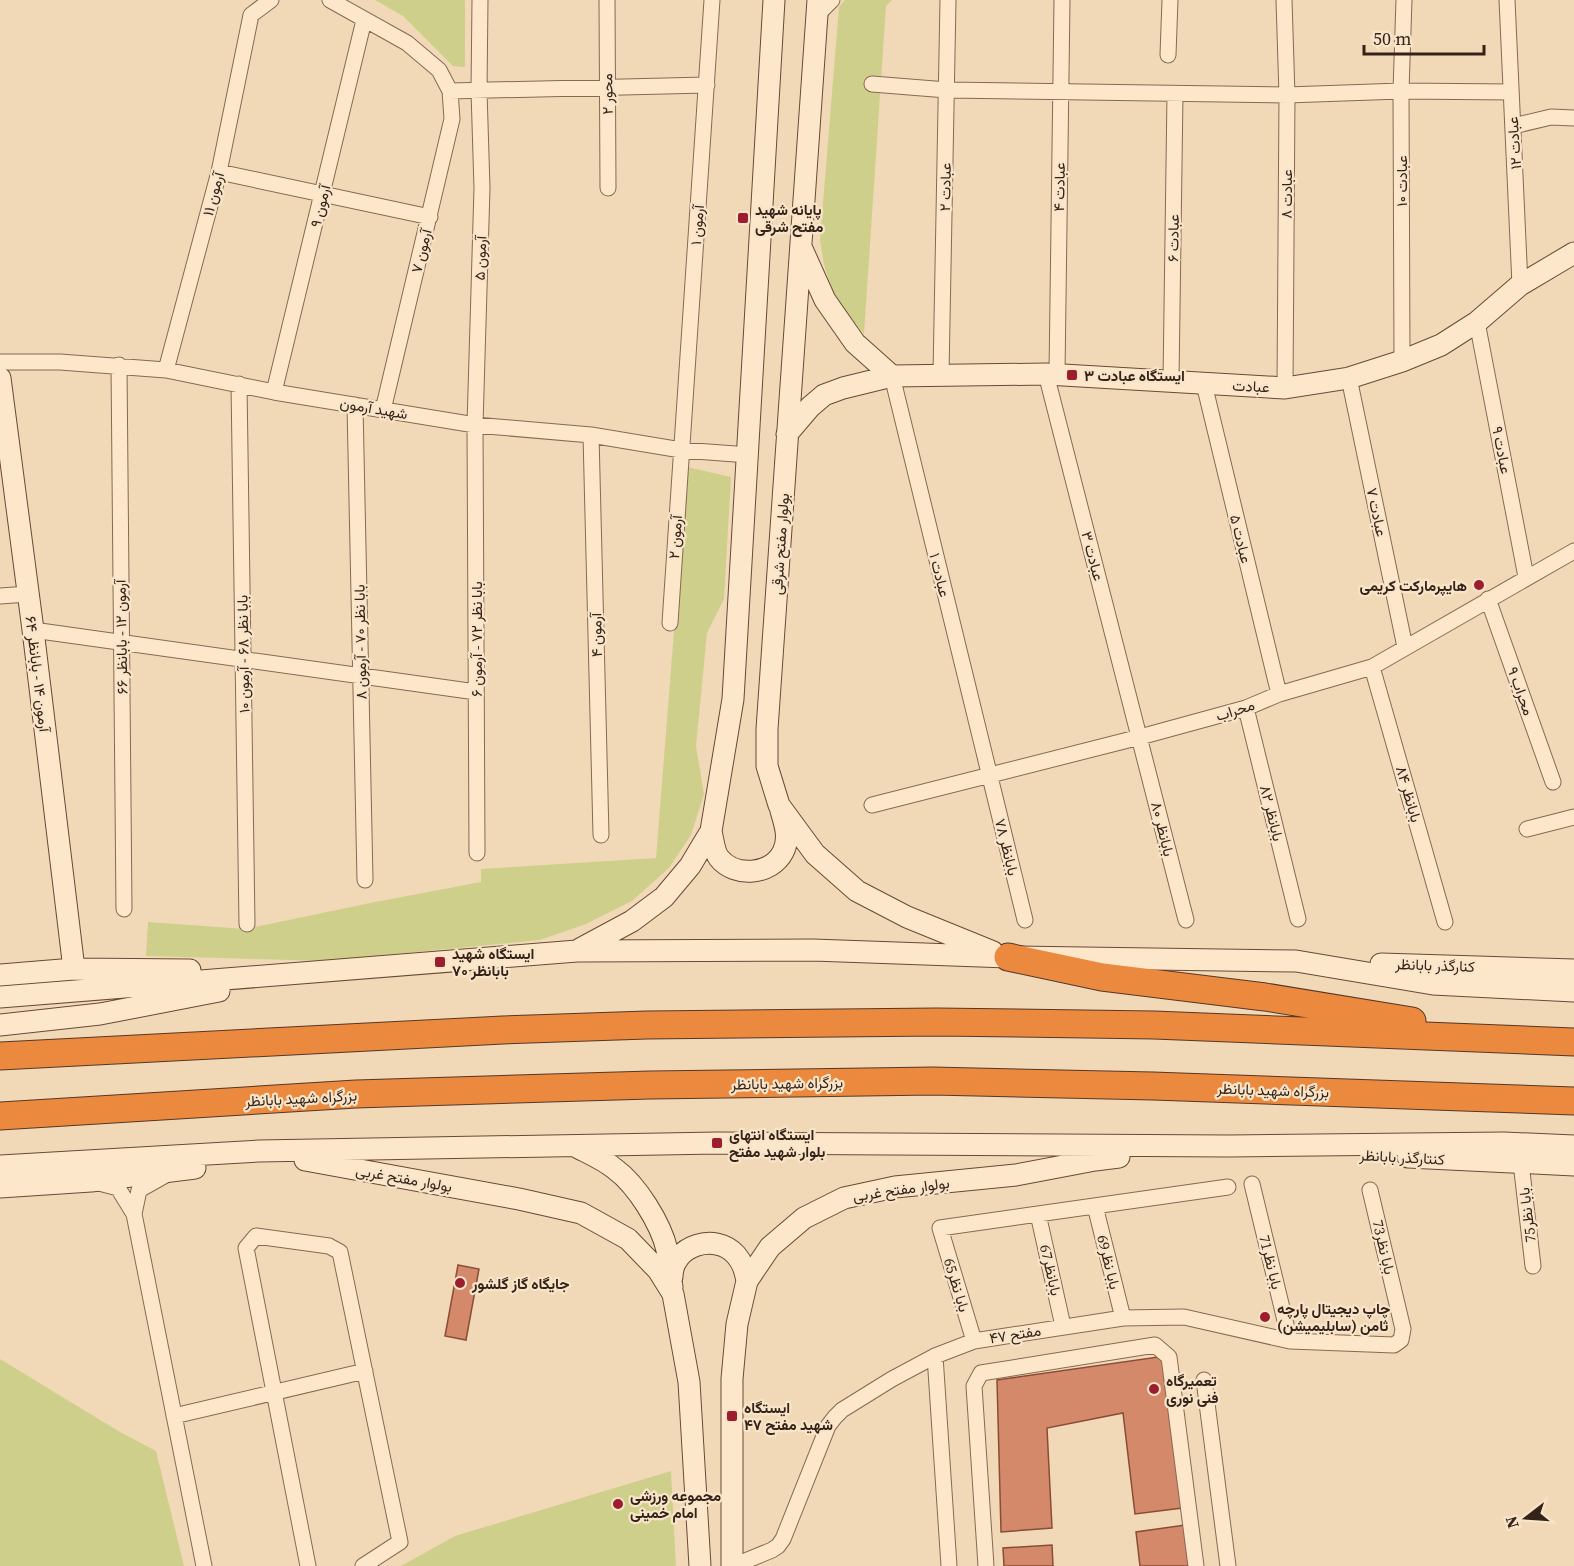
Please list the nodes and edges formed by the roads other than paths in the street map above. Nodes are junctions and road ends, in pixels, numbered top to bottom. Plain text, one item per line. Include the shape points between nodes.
1 (271, 0) edge
2 (330, 0) edge
3 (480, 0) edge
4 (606, 0) edge
5 (712, 0) edge
6 (774, 0) edge
7 (832, 0) edge
8 (948, 0) edge
9 (1062, 0) edge
10 (1170, 0) edge
11 (1284, 0) edge
12 (1404, 0) edge
13 (1506, 0) edge
14 (817, 7) edge
15 (364, 20) junction
16 (1168, 55) dead end
17 (872, 84) dead end
18 (707, 86) junction
19 (607, 87) junction
20 (947, 90) junction
21 (450, 91) junction
22 (479, 91) junction
23 (1401, 91) junction
24 (1511, 92) junction
25 (1060, 93) junction
26 (1175, 94) junction
27 (1287, 96) junction
28 (1574, 118) edge
29 (1513, 126) junction
30 (219, 172) junction
31 (608, 188) dead end
32 (323, 194) junction
33 (430, 217) junction
34 (801, 247) junction
35 (1574, 253) edge
36 (1520, 285) junction
37 (1477, 322) junction
38 (1402, 361) junction
39 (0, 362) edge
40 (119, 365) junction
41 (166, 370) junction
42 (1051, 374) junction
43 (941, 375) junction
44 (892, 376) junction
45 (0, 378) edge
46 (1349, 378) junction
47 (1171, 381) junction
48 (239, 384) junction
49 (1204, 384) junction
50 (1285, 388) junction
51 (274, 392) junction
52 (356, 405) junction
53 (383, 410) junction
54 (475, 425) junction
55 (787, 434) junction
56 (591, 435) junction
57 (681, 450) junction
58 (748, 455) junction
59 (1574, 551) edge
60 (1526, 578) junction
61 (28, 594) junction
62 (0, 596) edge
63 (1488, 599) junction
64 (670, 623) dead end
65 (33, 630) junction
66 (121, 642) junction
67 (1405, 647) junction
68 (243, 659) junction
69 (1372, 667) junction
70 (361, 675) junction
71 (476, 692) junction
72 (1279, 694) junction
73 (1245, 708) junction
74 (1140, 737) junction
75 (989, 774) junction
76 (1553, 782) dead end
77 (779, 805) junction
78 (872, 805) dead end
79 (1574, 817) edge
80 (1527, 829) dead end
81 (711, 831) junction
82 (601, 835) dead end
83 (477, 853) dead end
84 (365, 880) dead end
85 (124, 909) dead end
86 (1298, 919) dead end
87 (1024, 920) dead end
88 (1186, 920) dead end
89 (1445, 922) dead end
90 (247, 924) dead end
91 (577, 951) junction
92 (1008, 957) junction
93 (1296, 961) junction
94 (75, 969) junction
95 (335, 970) junction
96 (1574, 970) edge
97 (0, 975) edge
98 (1574, 991) edge
99 (0, 997) edge
100 (0, 1025) edge
101 (1534, 1040) junction
102 (1574, 1042) edge
103 (0, 1056) edge
104 (1574, 1101) edge
105 (0, 1116) edge
106 (574, 1146) junction
107 (1229, 1146) junction
108 (1574, 1146) edge
109 (259, 1151) junction
110 (1521, 1163) junction
111 (1574, 1165) edge
112 (0, 1166) edge
113 (203, 1167) junction
114 (90, 1181) junction
115 (1252, 1184) dead end
116 (0, 1187) edge
117 (1228, 1187) dead end
118 (1370, 1190) dead end
119 (1095, 1206) junction
120 (134, 1214) junction
121 (1038, 1214) junction
122 (1533, 1266) dead end
123 (747, 1281) junction
124 (673, 1294) junction
125 (1123, 1318) junction
126 (1063, 1326) junction
127 (1401, 1340) joint
128 (974, 1341) junction
129 (1290, 1341) junction
130 (935, 1356) junction
131 (365, 1371) junction
132 (1204, 1380) dead end
133 (274, 1392) junction
134 (174, 1416) junction
135 (204, 1566) edge
136 (308, 1566) edge
137 (363, 1566) edge
138 (700, 1566) edge
139 (733, 1566) edge
140 (949, 1566) edge
141 (986, 1566) edge
142 (1196, 1566) edge
143 (1228, 1566) edge

1 - 30 street, آرمون ۱۱ via 251,15
2 - 15 street
3 - 22 street, آرمون ۵
4 - 19 street, محور ۲
5 - 18 street, آرمون ۱
6 - 58 main road
7 - 14 street
8 - 20 street, عبادت ۲
9 - 25 street, عبادت ۴
10 - 16 street
11 - 27 street, عبادت ۸
12 - 23 street, عبادت ۱۰
13 - 24 street, عبادت ۱۲
14 - 34 main road, بولوار مفتح شرقی
15 - 21 street via 407,43 439,70
15 - 32 street, آرمون ۹
17 - 20 street
18 - 19 street
18 - 57 street, آرمون ۱
19 - 22 street
19 - 31 street, محور ۲
20 - 25 street
20 - 43 street, عبادت ۲
21 - 22 street
21 - 33 street, آرمون ۷ via 452,118
22 - 54 street, آرمون ۵ via 482,188
23 - 24 street
23 - 27 street
23 - 38 street, عبادت ۱۰
24 - 29 street, عبادت ۱۲
25 - 26 street
25 - 42 street, عبادت ۴
26 - 27 street
26 - 47 street, عبادت ۶
27 - 50 street, عبادت ۸
28 - 29 street via 1551,117
29 - 36 street, عبادت ۱۲
30 - 32 street
30 - 41 street, آرمون ۱۱
32 - 33 street
32 - 51 street, آرمون ۹
33 - 53 street, آرمون ۷
34 - 44 main road via 825,300 855,343
34 - 55 main road, بولوار مفتح شرقی
35 - 36 main road, عبادت
36 - 37 main road, عبادت
37 - 38 main road, عبادت via 1441,345
37 - 60 street, عبادت ۹
38 - 46 main road, عبادت
39 - 40 street, شهید آرمون
40 - 41 street, شهید آرمون
40 - 66 street, آرمون ۱۲ - بابانظر ۶۶
41 - 48 street, شهید آرمون
42 - 43 main road, عبادت
42 - 47 main road, عبادت
42 - 74 street, عبادت ۳
43 - 44 main road, عبادت
44 - 55 main road, عبادت via 824,395
44 - 75 street, عبادت ۱
45 - 61 main road, آرمون ۱۴ - بابانظر ۶۴
46 - 50 main road, عبادت
46 - 67 street, عبادت ۷
47 - 49 main road, عبادت
48 - 51 street, شهید آرمون
48 - 68 street, بابا نظر ۶۸ - آرمون ۱۰
49 - 50 main road, عبادت
49 - 72 street, عبادت ۵
51 - 52 street, شهید آرمون
52 - 53 street, شهید آرمون
52 - 70 street, بابا نظر ۷۰ - آرمون ۸
53 - 54 street, شهید آرمون
54 - 56 street, شهید آرمون
54 - 71 street, بابا نظر ۷۲ - آرمون ۶
55 - 77 main road, بولوار مفتح شرقی via 767,756
56 - 57 street, شهید آرمون
56 - 82 street, آرمون ۴
57 - 58 street, شهید آرمون
57 - 64 street, آرمون ۲
58 - 81 main road via 733,699
59 - 60 street, محراب
60 - 63 street, محراب
61 - 62 street
61 - 65 main road, آرمون ۱۴ - بابانظر ۶۴
63 - 67 street, محراب
63 - 76 street, محراب ۹
65 - 66 street
65 - 94 main road, آرمون ۱۴ - بابانظر ۶۴
66 - 68 street
66 - 85 street, آرمون ۱۲ - بابانظر ۶۶
67 - 69 street, محراب
68 - 70 street
68 - 90 street, بابا نظر ۶۸ - آرمون ۱۰
69 - 72 street, محراب
69 - 89 street, بابانظر ۸۴
70 - 71 street
70 - 84 street, بابا نظر ۷۰ - آرمون ۸
71 - 83 street, بابا نظر ۷۲ - آرمون ۶
72 - 73 street, محراب
73 - 74 street, محراب
73 - 86 street, بابانظر ۸۲
74 - 75 street, محراب
74 - 88 street, بابانظر ۸۰
75 - 78 street, محراب
75 - 87 street, بابانظر ۷۸
77 - 81 main road via 787,833 784,851 772,866 753,872 732,868 718,857
77 - 92 main road, بولوار مفتح شرقی via 815,854 857,891 907,917
79 - 80 street
81 - 91 main road via 690,866 664,897 632,921
91 - 92 main road via 813,950
91 - 95 main road
92 - 93 main road
92 - 101 highway via 1102,977 1265,997
93 - 96 main road, کنارگذر بابانظر
93 - 98 main road via 1433,984
94 - 95 main road
94 - 97 main road
95 - 99 main road
95 - 100 main road via 100,1014
101 - 102 highway
101 - 103 highway via 1154,1025 937,1022 503,1030
104 - 105 highway, بزرگراه شهید بابانظر via 933,1081 356,1094
106 - 107 main road
106 - 109 main road
106 - 124 main road via 616,1169 645,1204 667,1249
107 - 108 main road
107 - 110 main road, کنتارگذر بابانظر
107 - 123 main road, بولوار مفتح غربی via 895,1187 844,1198 804,1218 770,1247
109 - 112 main road
109 - 113 main road
109 - 124 main road, بولوار مفتح غربی via 581,1213 628,1239 658,1270
110 - 111 main road, کنتارگذر بابانظر
110 - 122 street, بابا نظر75
113 - 114 main road
113 - 120 street via 161,1177 139,1190
114 - 116 main road
114 - 120 street via 118,1188
115 - 129 street, بابا نظر71
117 - 119 street
118 - 127 street, بابا نظر73 via 1403,1329
119 - 121 street
119 - 125 street, بابا نظر69
120 - 134 street
121 - 126 street, بابانظر67
121 - 128 street, بابا نظر65 via 940,1228
123 - 124 main road via 744,1266 735,1253 722,1245 707,1243 692,1246 674,1263
123 - 139 main road, بولوار مفتح غربی via 737,1324 732,1379
124 - 138 main road, بولوار مفتح غربی via 689,1382
125 - 126 street, مفتح ۴۷
125 - 129 street, مفتح ۴۷ via 1184,1317
126 - 128 street, مفتح ۴۷
127 - 129 street, مفتح ۴۷ via 1394,1345
128 - 130 street, مفتح ۴۷
130 - 139 street, مفتح ۴۷ via 835,1417 783,1539 772,1550
130 - 140 street
131 - 133 street
131 - 133 street via 340,1252 329,1246 256,1236 246,1248
131 - 137 street via 400,1542
132 - 143 street
133 - 134 street
133 - 136 street
134 - 135 street
141 - 142 street via 974,1386 981,1373 1155,1345 1169,1357

